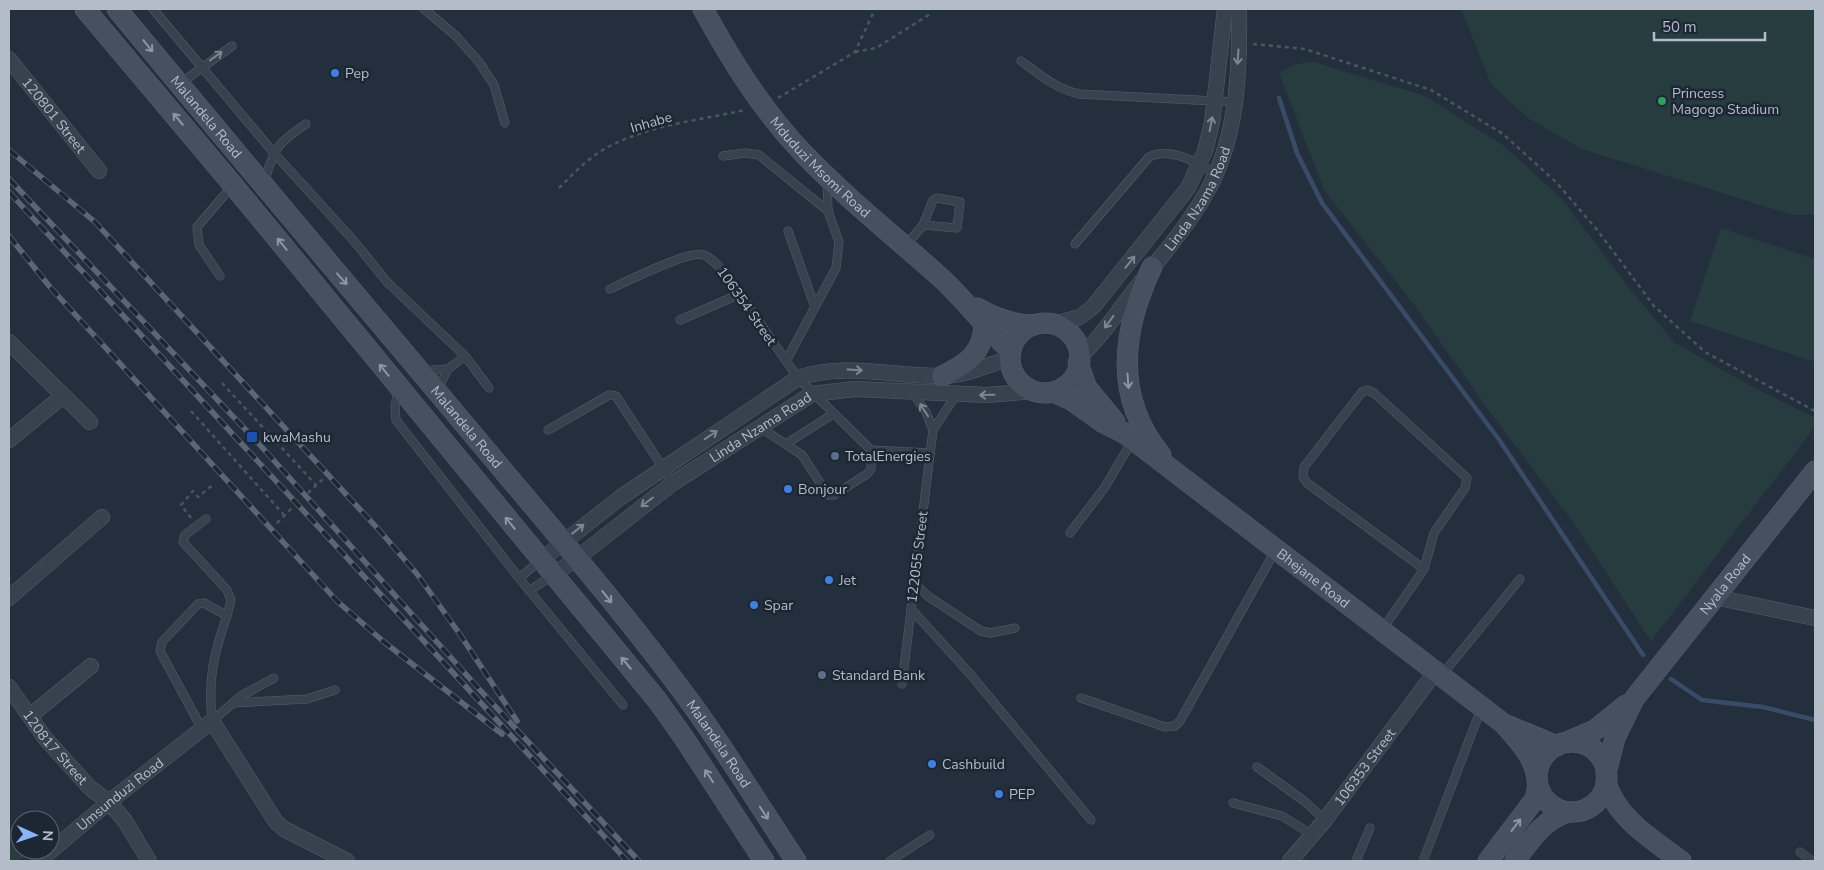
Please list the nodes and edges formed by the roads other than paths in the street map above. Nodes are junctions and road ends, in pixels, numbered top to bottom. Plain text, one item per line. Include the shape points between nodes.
1 (85, 9) edge
2 (117, 9) edge
3 (153, 9) edge
4 (424, 9) edge
5 (704, 9) edge
6 (1225, 9) edge
7 (1239, 9) edge
8 (232, 46) dead end
9 (9, 59) edge
10 (1021, 61) dead end
11 (201, 68) junction
12 (179, 85) junction
13 (1215, 100) junction
14 (1234, 102) junction
15 (505, 123) dead end
16 (306, 124) dead end
17 (273, 152) junction
18 (723, 156) dead end
19 (1200, 164) junction
20 (100, 171) dead end
21 (1216, 174) junction
22 (827, 176) junction
23 (233, 185) junction
24 (263, 186) junction
25 (828, 211) junction
26 (923, 225) junction
27 (788, 231) dead end
28 (1075, 244) dead end
29 (904, 247) junction
30 (1152, 267) junction
31 (220, 276) dead end
32 (610, 289) dead end
33 (740, 294) junction
34 (964, 300) junction
35 (815, 307) junction
36 (680, 320) dead end
37 (984, 322) junction
38 (1044, 324) junction
39 (9, 342) edge
40 (1011, 355) junction
41 (465, 356) junction
42 (1079, 360) junction
43 (786, 362) junction
44 (448, 369) junction
45 (420, 371) junction
46 (882, 372) junction
47 (942, 376) junction
48 (798, 378) junction
49 (399, 388) junction
50 (488, 388) dead end
51 (880, 390) junction
52 (437, 391) junction
53 (912, 392) junction
54 (1044, 392) junction
55 (812, 394) junction
56 (956, 395) junction
57 (63, 396) junction
58 (833, 414) junction
59 (733, 420) junction
60 (90, 422) dead end
61 (761, 428) junction
62 (548, 430) dead end
63 (933, 430) junction
64 (1128, 436) junction
65 (746, 437) junction
66 (9, 440) edge
67 (786, 444) junction
68 (871, 450) junction
69 (930, 453) junction
70 (664, 467) junction
71 (1815, 471) edge
72 (1176, 474) junction
73 (673, 482) junction
74 (102, 517) dead end
75 (206, 519) dead end
76 (1070, 533) dead end
77 (562, 542) junction
78 (1276, 549) junction
79 (576, 559) junction
80 (547, 568) junction
81 (1424, 569) junction
82 (519, 578) junction
83 (1520, 579) dead end
84 (914, 583) junction
85 (530, 591) junction
86 (9, 598) edge
87 (1715, 598) junction
88 (911, 609) junction
89 (227, 616) junction
90 (1815, 618) edge
91 (1015, 628) dead end
92 (1382, 630) junction
93 (91, 666) dead end
94 (1439, 673) junction
95 (274, 678) dead end
96 (902, 684) dead end
97 (9, 687) edge
98 (335, 690) dead end
99 (1635, 697) junction
100 (1081, 698) dead end
101 (233, 704) junction
102 (623, 705) dead end
103 (1482, 707) junction
104 (30, 716) junction
105 (1504, 724) junction
106 (207, 725) junction
107 (1561, 744) junction
108 (1257, 767) dead end
109 (1606, 777) junction
110 (1537, 782) junction
111 (109, 802) junction
112 (1233, 803) dead end
113 (1575, 811) junction
114 (1091, 820) dead end
115 (1325, 820) junction
116 (1633, 824) junction
117 (1370, 828) dead end
118 (1311, 834) junction
119 (930, 835) dead end
120 (1800, 852) dead end
121 (39, 861) edge
122 (149, 861) edge
123 (347, 861) edge
124 (764, 861) edge
125 (796, 861) edge
126 (890, 861) edge
127 (1290, 861) edge
128 (1356, 861) edge
129 (1423, 861) edge
130 (1488, 861) edge
131 (1515, 861) edge
132 (1681, 861) edge
133 (1812, 861) edge

23 -> 1 main road, Malandela Road
2 -> 12 main road, Malandela Road
3 - 11 lane
4 - 15 lane via 456,36 479,62 494,84
5 - 22 main road, Mduduzi Msomi Road via 738,70 763,106 801,152
6 - 13 street, Linda Nzama Road
7 -> 14 street, Linda Nzama Road
11 -> 8 lane
9 - 20 street, 120801 Street
10 - 13 lane via 1054,85 1071,92
11 - 12 lane
11 - 17 lane
12 - 24 main road, Malandela Road
13 - 14 lane
19 -> 13 street, Linda Nzama Road
14 - 21 street, Linda Nzama Road via 1225,152
16 - 17 lane via 284,139
17 - 24 lane
17 - 41 lane via 387,282
18 - 25 lane via 759,155
19 - 21 lane
19 - 28 lane via 1173,155 1149,157
38 -> 19 street, Linda Nzama Road via 1080,316 1094,307 1188,188
21 - 30 street, Linda Nzama Road via 1196,210
22 - 25 lane
22 - 29 main road, Mduduzi Msomi Road
23 - 31 lane via 197,227 199,245
49 -> 23 main road, Malandela Road
24 -> 45 main road, Malandela Road
25 - 35 lane via 838,242 838,255 836,268
26 - 26 lane via 933,200 960,202 957,228
26 - 29 lane
27 - 35 lane
29 - 34 main road, Mduduzi Msomi Road
30 -> 42 street, Linda Nzama Road
30 -> 72 main road via 1134,308 1128,341 1127,385 1130,400 1151,442
32 - 33 lane, 106354 Street via 690,254 700,254 716,263
33 - 36 lane
33 - 43 lane, 106354 Street
34 - 37 main road, Mduduzi Msomi Road
34 - 38 main road, Mduduzi Msomi Road via 996,318 1019,325
35 - 43 lane
37 - 40 main road, Mduduzi Msomi Road
37 - 47 main road via 984,335 975,356
38 - 40 main road via 1017,338
38 - 42 main road via 1072,336
39 - 57 street
40 - 47 street, Linda Nzama Road via 968,373
40 - 54 main road via 1017,379
41 - 44 lane
41 - 50 lane
42 - 54 main road via 1073,379 1060,389
42 - 64 main road, Bhejane Road via 1087,388
43 - 48 lane, 106354 Street
44 - 45 lane
44 - 52 lane
45 - 52 main road, Malandela Road
46 - 47 street, Linda Nzama Road
48 -> 46 street, Linda Nzama Road via 831,370
46 - 51 street
48 - 55 lane, 106354 Street
48 - 59 street, Linda Nzama Road
80 -> 49 main road, Malandela Road
49 - 82 lane via 396,420
51 - 53 street, Linda Nzama Road
51 - 55 street, Linda Nzama Road via 847,389
52 - 77 main road, Malandela Road
53 - 56 street, Linda Nzama Road
63 -> 53 lane via 926,412
54 -> 56 street, Linda Nzama Road
54 - 64 main road, Bhejane Road via 1064,396
55 - 58 lane, 106354 Street
55 - 61 street, Linda Nzama Road
56 - 63 lane, 122055 Street
57 - 60 street
57 - 66 street
58 - 67 lane
58 - 68 lane, 106354 Street
59 - 65 street
70 -> 59 street, Linda Nzama Road
61 - 65 street, Linda Nzama Road
61 - 67 lane
62 - 70 lane via 612,395 616,396
63 - 69 lane, 122055 Street
64 - 72 main road, Bhejane Road
64 - 76 lane via 1104,487
65 - 73 street, Linda Nzama Road
67 - 68 lane via 802,455 830,496 867,474
68 - 69 lane
69 - 84 lane, 122055 Street
70 - 73 lane
77 -> 70 street, Linda Nzama Road
71 - 87 main road, Nyala Road
72 - 78 main road, Bhejane Road
73 -> 79 street, Linda Nzama Road
74 - 86 street
75 - 89 lane via 185,535 183,542 227,590 231,600
77 - 79 main road, Malandela Road
77 - 80 street, Linda Nzama Road
78 - 92 main road, Bhejane Road
78 - 100 lane via 1176,726 1165,727
79 - 80 street, Linda Nzama Road
79 -> 125 main road, Malandela Road via 694,708
80 - 82 lane
80 - 85 lane
124 -> 80 main road, Malandela Road via 657,700
81 - 81 lane via 1303,476 1304,467 1362,392 1367,390 1374,392 1467,478 1465,488 1434,533
81 - 92 lane
82 - 85 lane
83 - 94 lane
84 - 88 lane, 122055 Street
84 - 91 lane via 928,597 981,631 990,633
85 - 102 lane
87 - 90 street
87 - 99 main road, Nyala Road
88 - 96 lane, 122055 Street
88 - 114 lane via 971,675
89 - 106 lane via 214,655
89 - 106 lane via 204,603 198,604 162,642 160,651
92 - 94 main road, Bhejane Road
93 - 104 street
94 - 103 main road, Bhejane Road
94 - 115 street, 106353 Street
95 - 101 lane, Umsunduzi Road
97 - 104 street, 120817 Street
98 - 101 lane via 307,699
99 - 107 main road, Nyala Road via 1595,730
99 - 109 main road, Nyala Road via 1615,738
101 - 106 lane, Umsunduzi Road
103 - 105 main road, Bhejane Road
103 - 129 lane
104 - 111 street, 120817 Street via 45,738 90,788
105 - 107 main road, Bhejane Road
105 - 110 main road, Bhejane Road via 1534,764
106 - 111 street, Umsunduzi Road
106 - 123 street via 276,822
107 - 109 main road via 1584,744 1592,749 1599,755
107 - 110 main road via 1542,759
108 - 115 lane via 1304,800
109 - 113 main road via 1601,796
109 - 116 main road via 1611,795
110 - 113 main road via 1552,806
130 -> 110 main road via 1535,799
111 - 121 street, Umsunduzi Road
111 - 122 street, 120817 Street via 125,821
112 - 118 lane via 1282,816
113 - 116 main road via 1609,814
113 - 131 main road via 1555,816 1542,826
115 - 118 street, 106353 Street
116 - 132 main road
117 - 128 lane
118 - 127 street, 106353 Street
119 - 126 lane
120 - 133 lane

